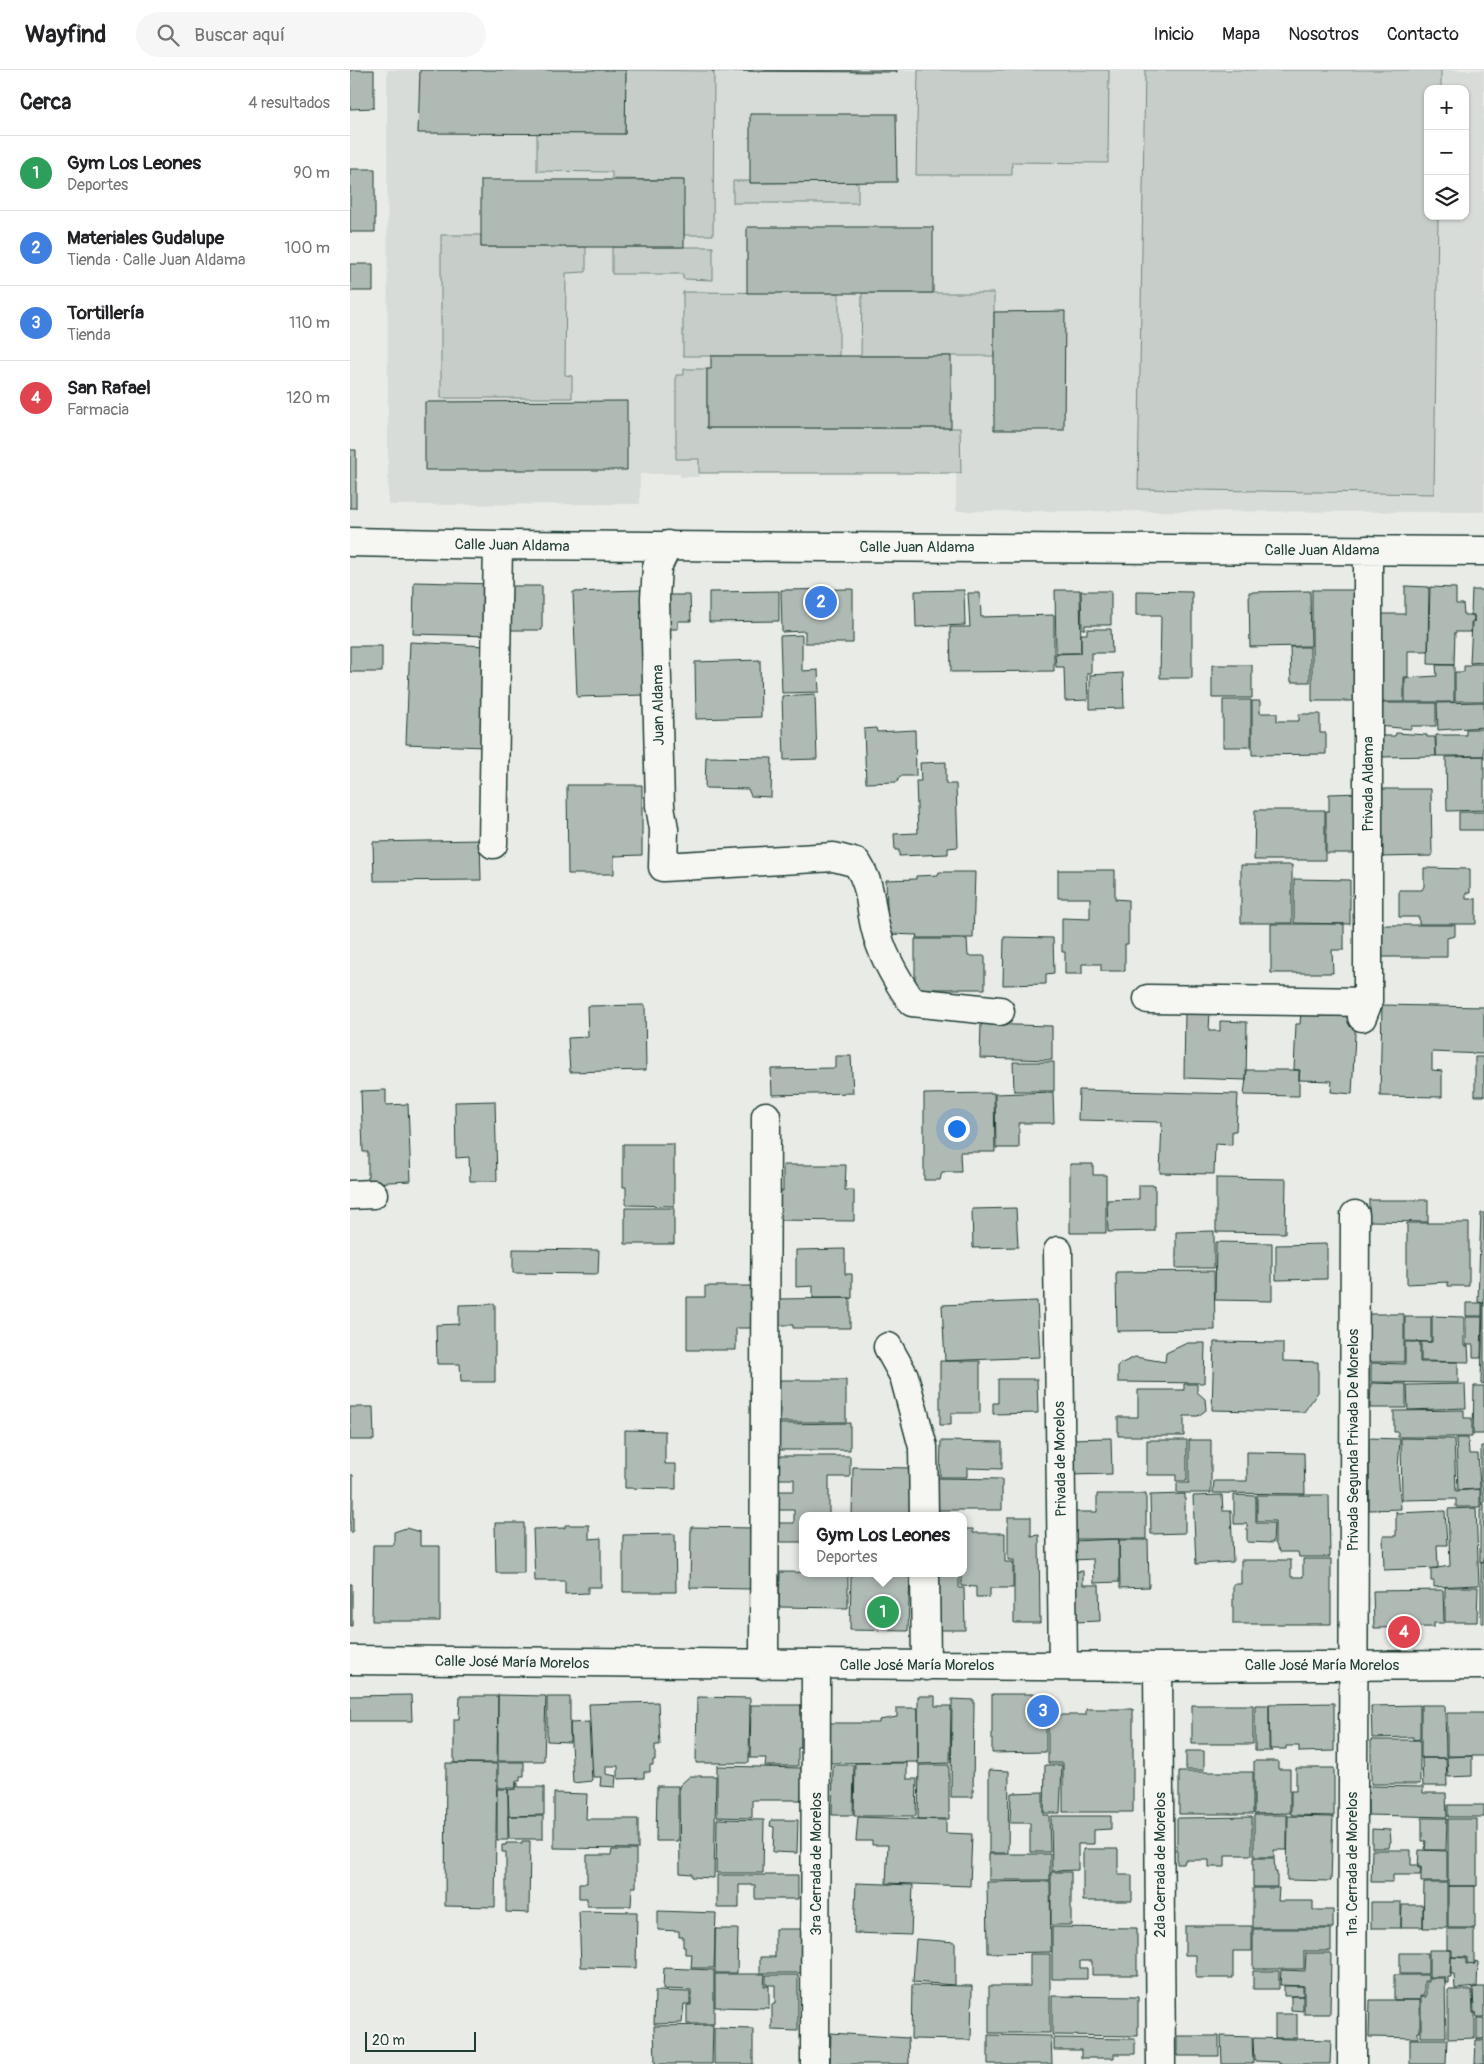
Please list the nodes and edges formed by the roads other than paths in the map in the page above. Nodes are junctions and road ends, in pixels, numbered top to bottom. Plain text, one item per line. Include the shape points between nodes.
1 (350, 542) edge
2 (498, 545) junction
3 (668, 545) junction
4 (1368, 550) junction
5 (1484, 551) edge
6 (493, 844) dead end
7 (1148, 999) dead end
8 (1000, 1011) dead end
9 (766, 1116) dead end
10 (1355, 1215) dead end
11 (1058, 1251) dead end
12 (888, 1347) dead end
13 (924, 1512) edge
14 (924, 1577) edge
15 (350, 1660) edge
16 (816, 1664) junction
17 (1352, 1664) junction
18 (764, 1665) junction
19 (1484, 1665) edge
20 (926, 1666) junction
21 (1063, 1666) junction
22 (1158, 1667) junction
23 (815, 2064) edge
24 (1161, 2064) edge
25 (1352, 2064) edge

1 - 2 street, Calle Juan Aldama
2 - 3 street, Calle Juan Aldama
2 - 6 street
3 - 4 street, Calle Juan Aldama
3 - 8 street, Juan Aldama via 657,567 655,598 663,867 834,857 857,863 870,890 875,926 884,955 912,1002
4 - 5 street, Calle Juan Aldama
4 - 7 street, Privada Aldama via 1365,1009
9 - 18 street
10 - 17 street, Privada Segunda Privada De Morelos
11 - 21 street, Privada de Morelos
12 - 13 street via 904,1376 923,1447
14 - 20 street
15 - 18 street, Calle José María Morelos
16 - 18 street, Calle José María Morelos
16 - 20 street, Calle José María Morelos
16 - 23 street, 3ra Cerrada de Morelos
17 - 19 street, Calle José María Morelos
17 - 22 street, Calle José María Morelos
17 - 25 street, 1ra. Cerrada de Morelos
20 - 21 street, Calle José María Morelos
21 - 22 street, Calle José María Morelos
22 - 24 street, 2da Cerrada de Morelos

